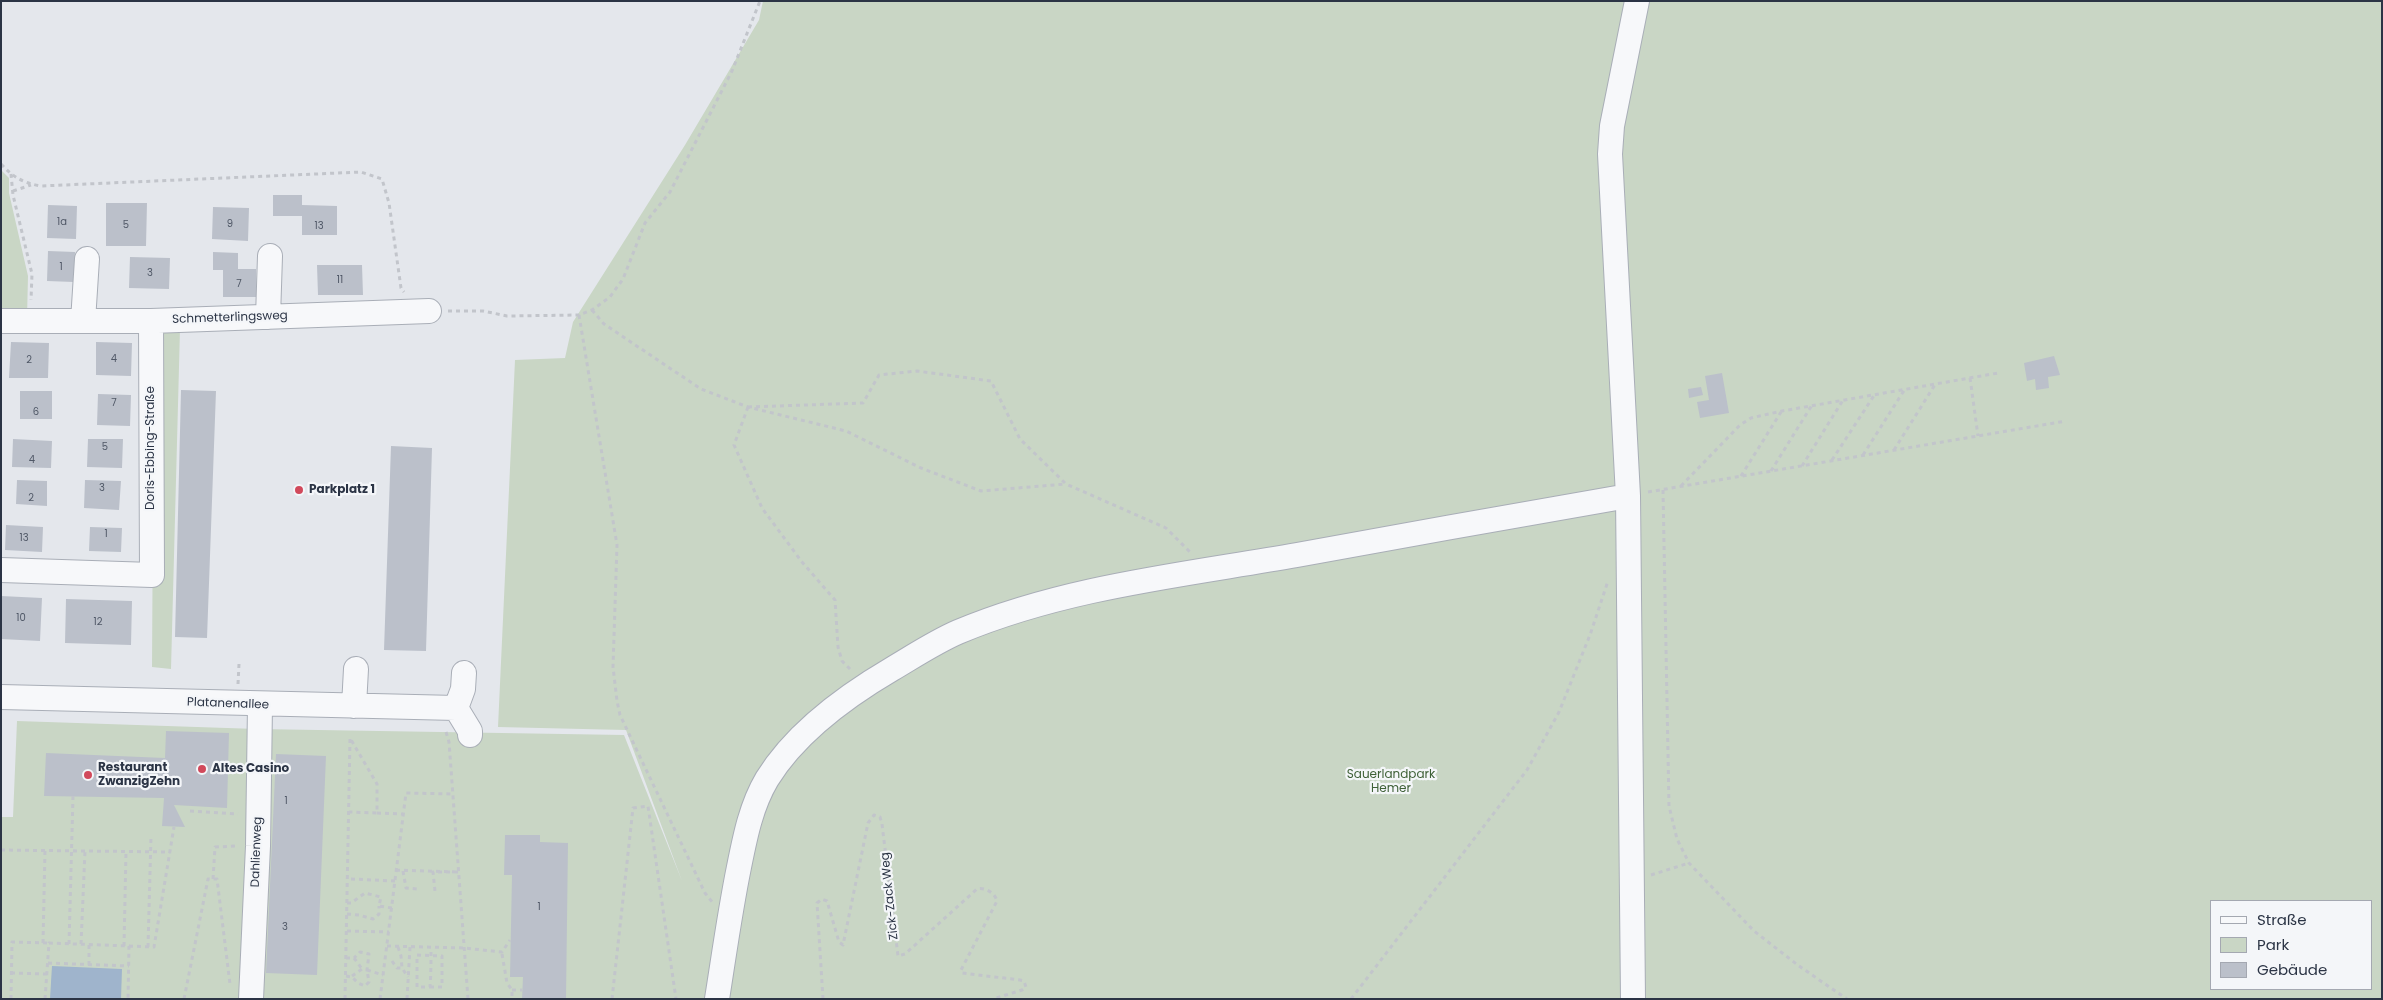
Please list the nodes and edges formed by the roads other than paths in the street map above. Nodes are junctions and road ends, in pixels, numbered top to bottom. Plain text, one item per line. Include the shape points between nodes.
1 (1637, 1) edge
2 (270, 256) dead end
3 (87, 259) dead end
4 (429, 311) road end
5 (268, 317) junction
6 (1, 321) edge
7 (83, 321) junction
8 (151, 321) junction
9 (1628, 496) junction
10 (1, 570) edge
11 (356, 669) dead end
12 (464, 673) dead end
13 (1, 697) edge
14 (260, 705) junction
15 (354, 706) junction
16 (447, 708) junction
17 (470, 736) dead end
18 (241, 994) edge
19 (717, 999) edge
20 (1633, 999) edge

1 - 9 street via 1612,126 1610,154
2 - 5 street
3 - 7 street
4 - 5 street, Schmetterlingsweg
5 - 8 street, Schmetterlingsweg
6 - 7 street, Schmetterlingsweg
7 - 8 street, Schmetterlingsweg
8 - 10 street, Doris-Ebbing-Straße via 152,576
9 - 19 street via 1092,590 1019,610 955,633 864,685 827,714 767,780 745,837 730,909
9 - 20 street
11 - 15 street
12 - 16 street via 463,689
13 - 14 street, Platanenallee
14 - 15 street, Platanenallee
14 - 18 street, Dahlienweg via 244,843
15 - 16 street, Platanenallee
16 - 17 street via 470,731

